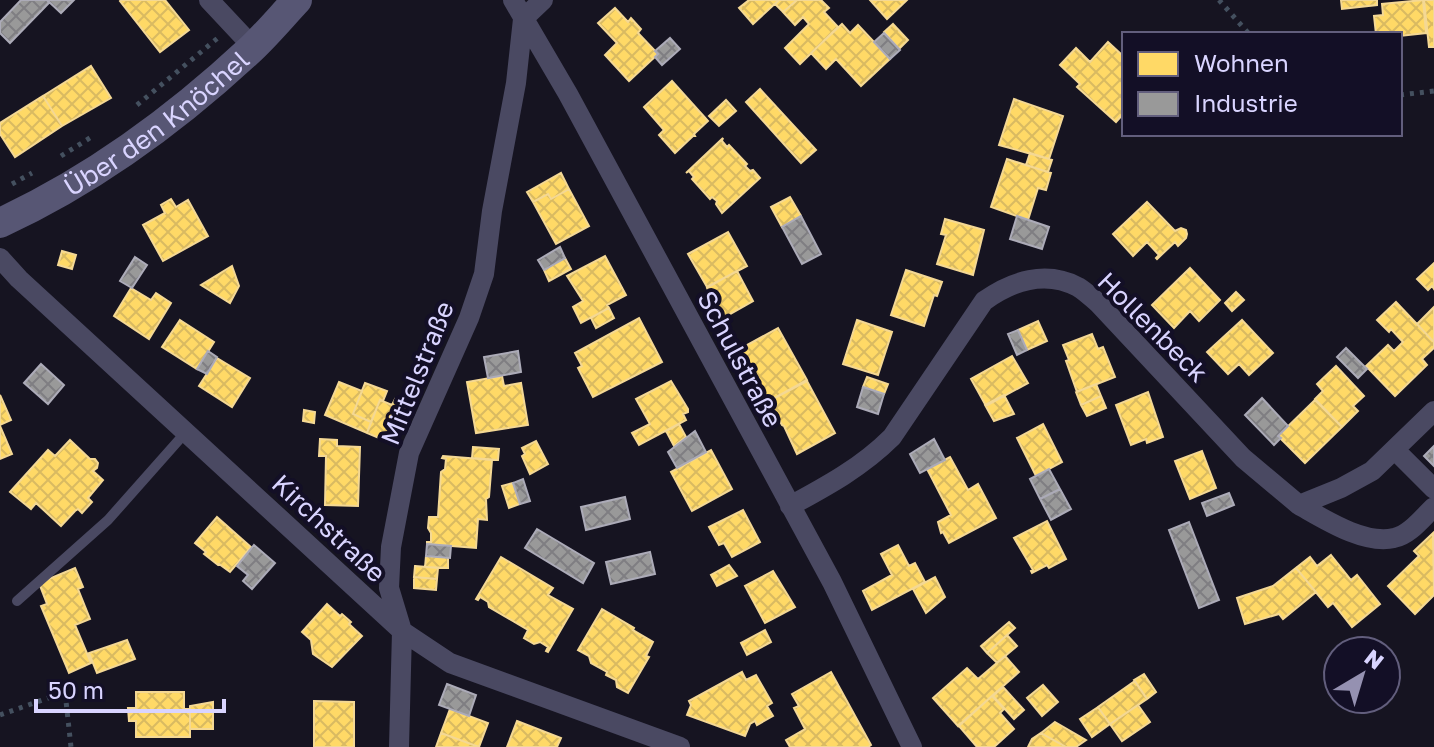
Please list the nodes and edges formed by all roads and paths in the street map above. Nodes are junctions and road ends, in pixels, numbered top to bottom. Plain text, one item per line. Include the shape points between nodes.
1 (209, 0) edge
2 (297, 0) edge
3 (513, 0) edge
4 (543, 0) edge
5 (1219, 0) edge
6 (523, 19) junction
7 (232, 25) junction
8 (1247, 32) edge
9 (253, 47) junction
10 (1434, 91) edge
11 (1402, 95) edge
12 (134, 108) dead end
13 (97, 134) dead end
14 (59, 158) dead end
15 (35, 171) dead end
16 (0, 190) edge
17 (0, 223) edge
18 (0, 258) edge
19 (1434, 411) edge
20 (186, 432) junction
21 (1395, 450) junction
22 (1434, 489) edge
23 (1299, 505) junction
24 (790, 506) junction
25 (1434, 507) edge
26 (17, 601) dead end
27 (402, 631) junction
28 (0, 715) edge
29 (71, 747) edge
30 (399, 747) edge
31 (680, 747) edge
32 (912, 747) edge

1 - 7 street
2 - 9 main road, Über den Knöchel
3 - 6 street, Schulstraße
4 - 6 street
5 - 8 path
6 - 24 street, Schulstraße
6 - 27 street, Mittelstraße via 484,274 409,453 391,547 389,588
7 - 9 street
7 - 12 path
9 - 17 main road, Über den Knöchel via 181,111 102,167
10 - 11 path
13 - 14 path
15 - 16 path
18 - 20 street, Kirchstraße
19 - 21 street
20 - 26 lane via 108,520
20 - 27 street, Kirchstraße
21 - 22 street
21 - 23 street via 1372,471
23 - 24 street, Hollenbeck via 1243,458 1098,303 1079,287 1038,278 1000,289 984,301 892,437 853,470
23 - 25 street, Hollenbeck via 1354,533 1377,538 1396,538
24 - 32 street, Schulstraße
27 - 30 street, Mittelstraße
27 - 31 street, Kirchstraße via 450,663
28 - 29 path via 65,692

